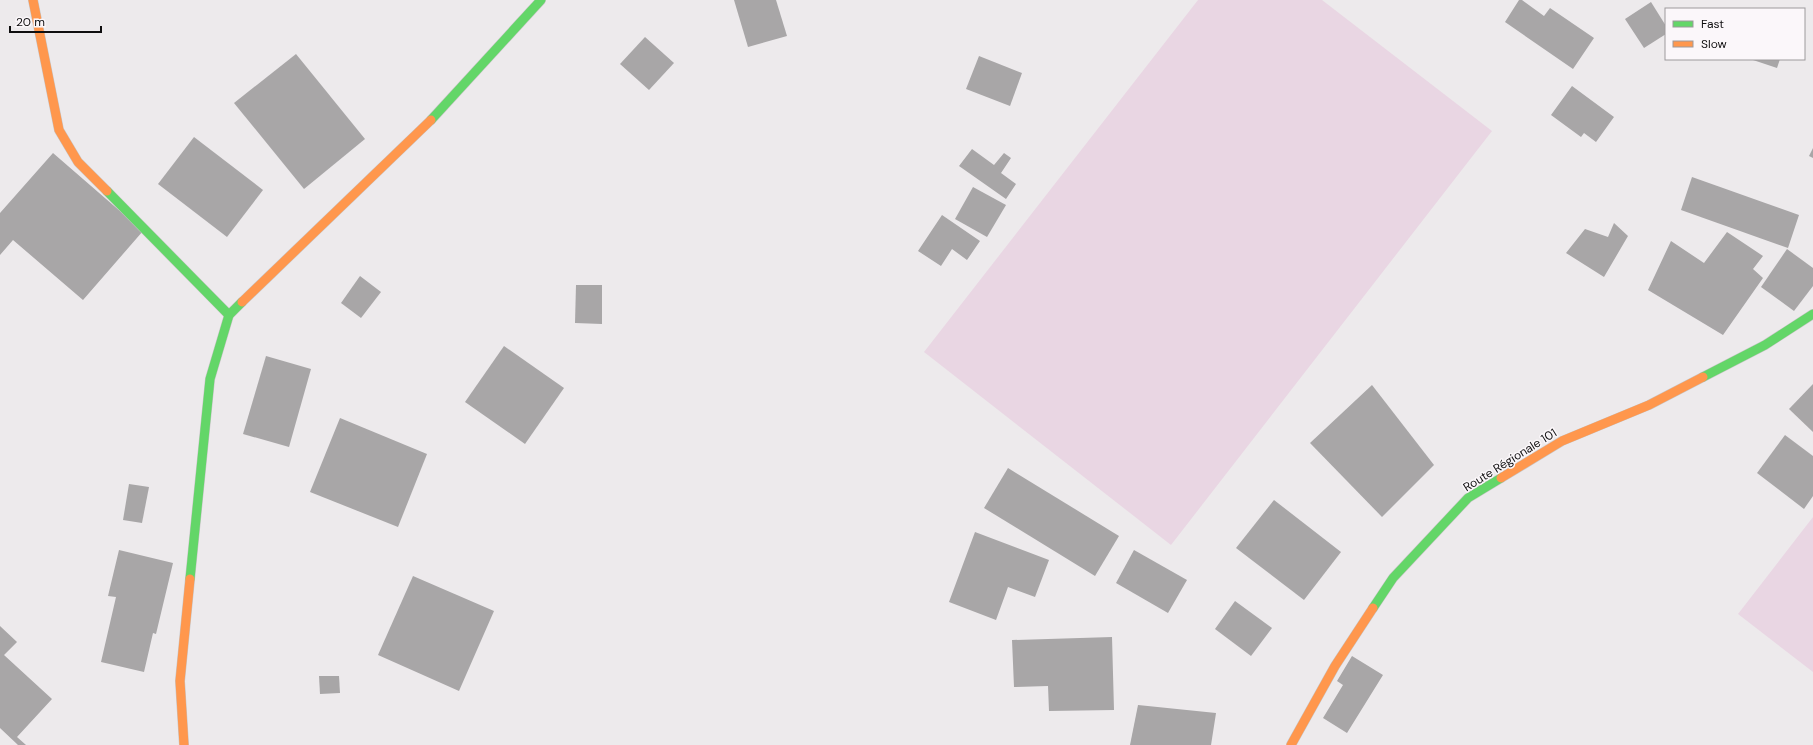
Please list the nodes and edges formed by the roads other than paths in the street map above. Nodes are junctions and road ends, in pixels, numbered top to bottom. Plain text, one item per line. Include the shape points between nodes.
1 (33, 0) edge
2 (541, 0) edge
3 (1813, 314) edge
4 (229, 315) junction
5 (184, 745) edge
6 (1291, 745) edge

1 - 4 street via 59,130 78,162
2 - 4 street via 442,109
3 - 6 street, Route Régionale 101 via 1766,345 1649,405 1562,441 1468,498 1393,578 1335,666
4 - 5 street via 210,379 180,681

